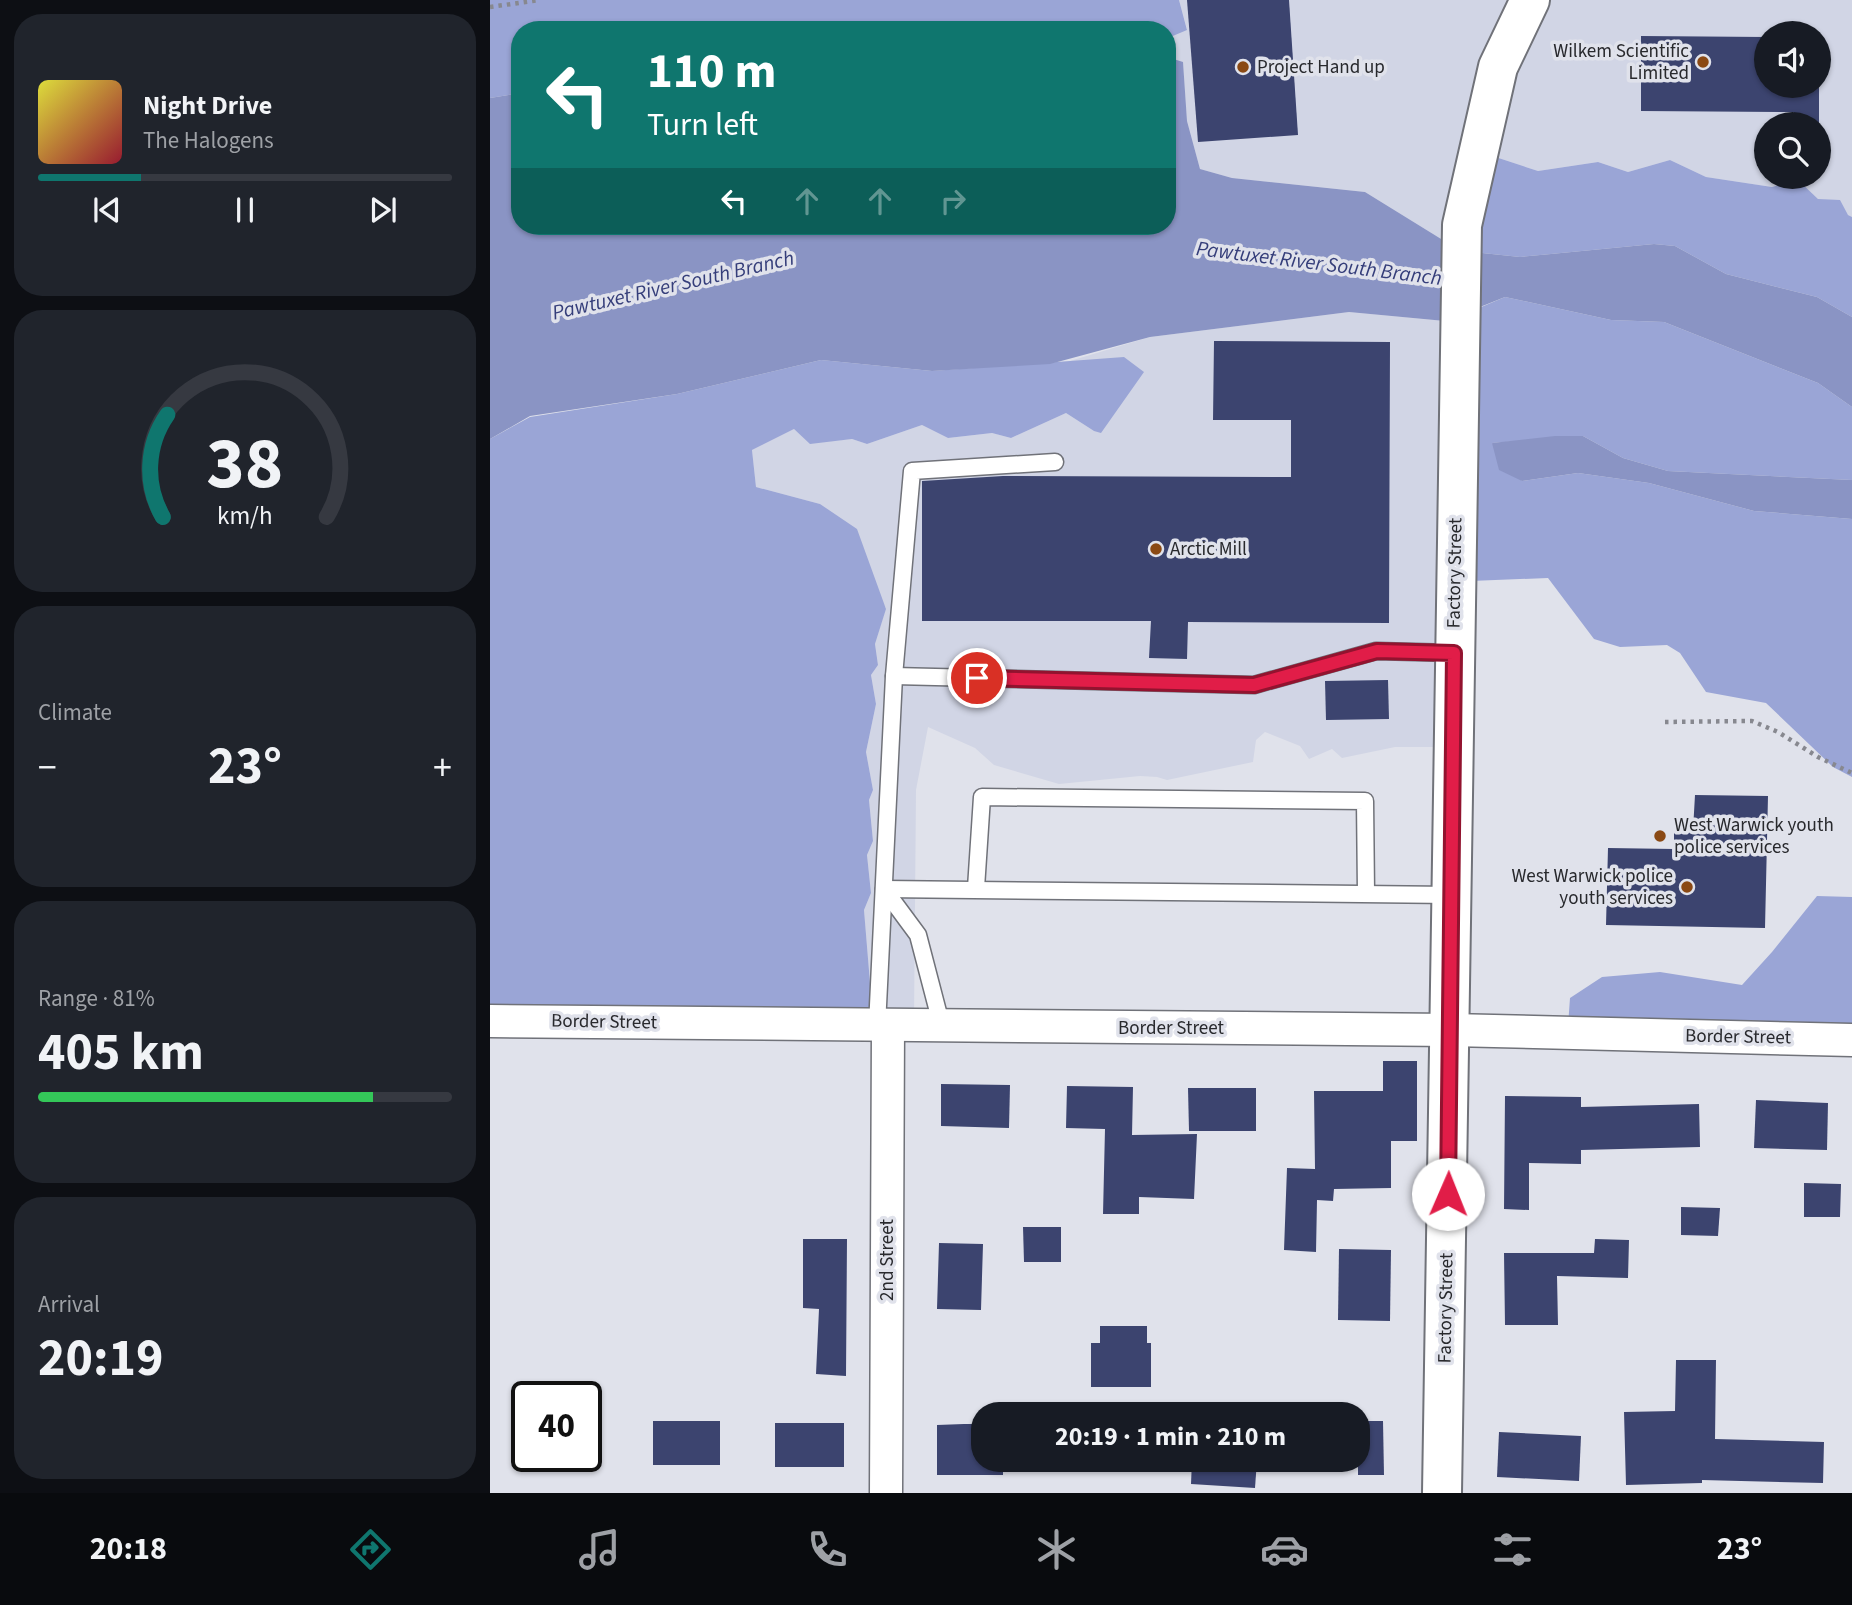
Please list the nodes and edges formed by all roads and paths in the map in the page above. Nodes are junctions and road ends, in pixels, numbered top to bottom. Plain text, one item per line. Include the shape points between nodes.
1 (540, 0) edge
2 (1530, 0) edge
3 (490, 7) edge
4 (1055, 462) dead end
5 (1454, 653) junction
6 (894, 676) junction
7 (1665, 722) dead end
8 (1852, 774) edge
9 (976, 888) junction
10 (884, 889) junction
11 (1366, 893) junction
12 (1453, 895) junction
13 (490, 1021) edge
14 (883, 1026) junction
15 (942, 1027) junction
16 (1451, 1030) junction
17 (1852, 1040) edge
18 (886, 1493) edge
19 (1442, 1493) edge

1 - 3 path
2 - 5 street, Factory Street via 1498,67 1462,226
4 - 6 lane via 912,471
5 - 6 lane via 1377,651 1254,685
5 - 12 street, Factory Street
6 - 10 lane
7 - 8 path via 1752,721
9 - 10 lane
9 - 11 lane
9 - 11 lane via 982,797 1365,801
10 - 14 lane
10 - 15 lane via 918,935
11 - 12 lane
12 - 16 street, Factory Street
13 - 14 street, Border Street
14 - 15 street, Border Street
14 - 18 street, 2nd Street
15 - 16 street, Border Street
16 - 17 street, Border Street
16 - 19 street, Factory Street

